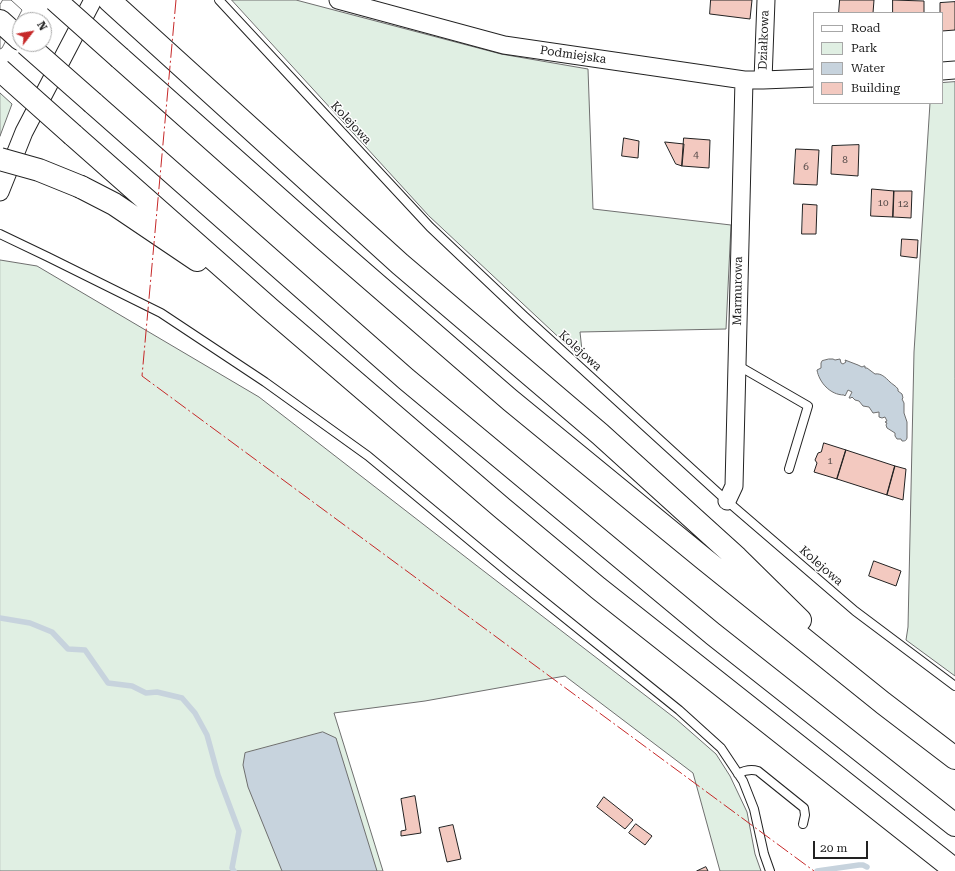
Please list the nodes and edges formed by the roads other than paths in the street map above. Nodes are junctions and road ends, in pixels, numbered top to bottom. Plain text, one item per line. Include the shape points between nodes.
1 (55, 0) edge
2 (93, 0) edge
3 (109, 0) edge
4 (219, 0) edge
5 (338, 0) edge
6 (766, 0) edge
7 (0, 21) edge
8 (12, 32) edge
9 (35, 52) edge
10 (0, 70) edge
11 (955, 70) edge
12 (943, 71) edge
13 (813, 78) edge
14 (744, 80) junction
15 (762, 80) junction
16 (0, 159) edge
17 (0, 192) edge
18 (0, 234) edge
19 (270, 308) junction
20 (736, 364) junction
21 (789, 468) dead end
22 (727, 501) junction
23 (955, 686) edge
24 (883, 703) junction
25 (955, 758) edge
26 (738, 774) junction
27 (803, 824) dead end
28 (955, 825) edge
29 (955, 870) edge
30 (770, 871) edge

1 - 24 highway, bridge via 510,400
2 - 17 street via 24,132
3 - 24 highway via 400,264 600,434 737,558
4 - 22 lane, Kolejowa via 430,227
5 - 14 street, Podmiejska via 504,44
6 - 15 street, Działkowa
7 - 8 highway
9 - 28 highway, bridge via 406,379 712,634
10 - 19 highway, bridge
11 - 12 street
13 - 15 street, Podmiejska
14 - 15 street, Podmiejska
14 - 20 street, Marmurowa
16 - 19 highway, bridge via 39,170 114,204
18 - 26 lane via 161,313 265,382 368,456 514,578 679,710 721,748
19 - 29 highway via 598,588
20 - 21 lane via 808,406
20 - 22 street, Marmurowa via 734,486
22 - 23 lane, Kolejowa via 855,611
24 - 25 highway
26 - 27 lane via 752,769 758,771 804,808
26 - 30 lane via 754,809

